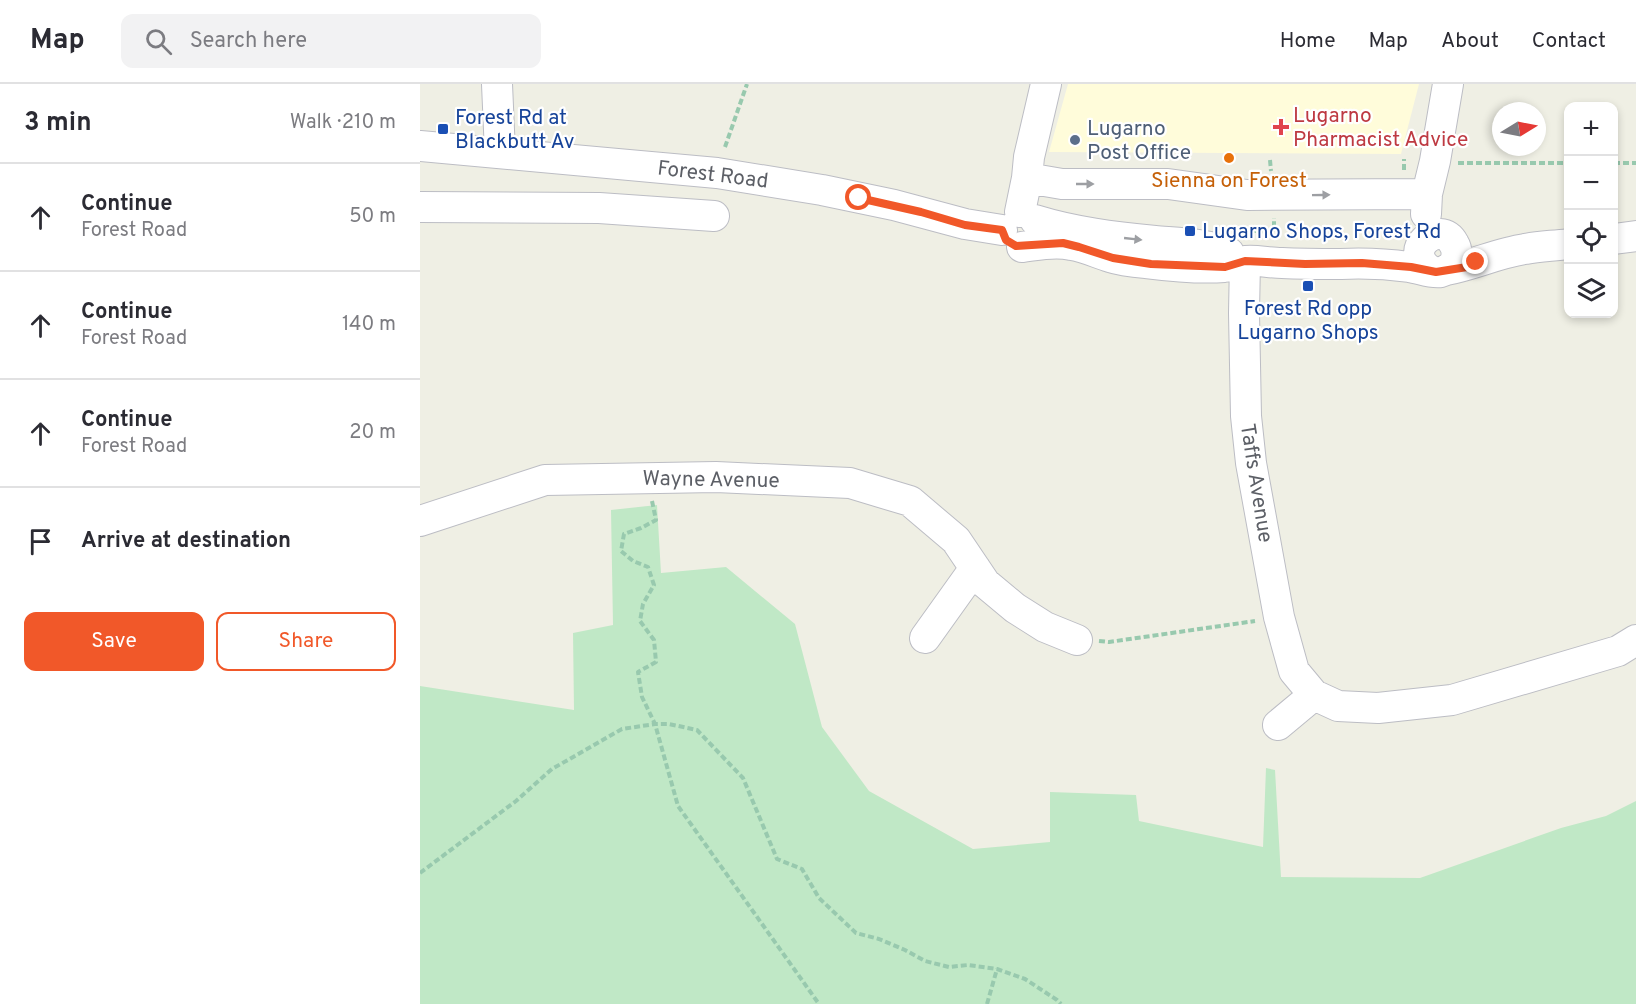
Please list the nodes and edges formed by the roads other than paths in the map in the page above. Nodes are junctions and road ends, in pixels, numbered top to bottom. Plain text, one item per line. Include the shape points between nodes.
1 (497, 84) edge
2 (1046, 84) edge
3 (1448, 84) edge
4 (420, 146) edge
5 (500, 153) junction
6 (1444, 162) junction
7 (1027, 178) junction
8 (1427, 194) junction
9 (420, 207) edge
10 (714, 216) dead end
11 (1020, 227) junction
12 (1636, 236) edge
13 (1618, 238) edge
14 (1564, 244) edge
15 (1437, 250) junction
16 (1245, 261) junction
17 (420, 520) edge
18 (975, 568) junction
19 (924, 638) dead end
20 (1077, 640) road end
21 (1636, 640) edge
22 (1314, 695) junction
23 (1278, 725) dead end

1 - 5 street
2 - 7 street
3 - 6 street
4 - 5 street, Forest Road
5 - 11 street, Forest Road via 717,173 840,194 965,225
6 - 8 street
6 - 15 street via 1448,224
7 -> 8 street via 1062,184 1168,184 1247,195
7 - 11 street
8 - 15 street
9 - 10 street, Forest Road via 598,208
11 - 16 street, Forest Road via 1113,258 1225,267
12 - 13 street
14 - 15 street, Forest Road
15 - 16 street, Forest Road via 1411,267
16 - 22 street, Taffs Avenue via 1248,440 1279,617 1294,671
17 - 18 street, Wayne Avenue via 545,480 716,477 850,483 910,501 956,540
18 - 19 street
18 - 20 street, Wayne Avenue via 985,583 1015,608 1045,627
21 - 22 street, Taffs Avenue via 1618,651 1452,700 1378,708 1338,706
22 - 23 street

